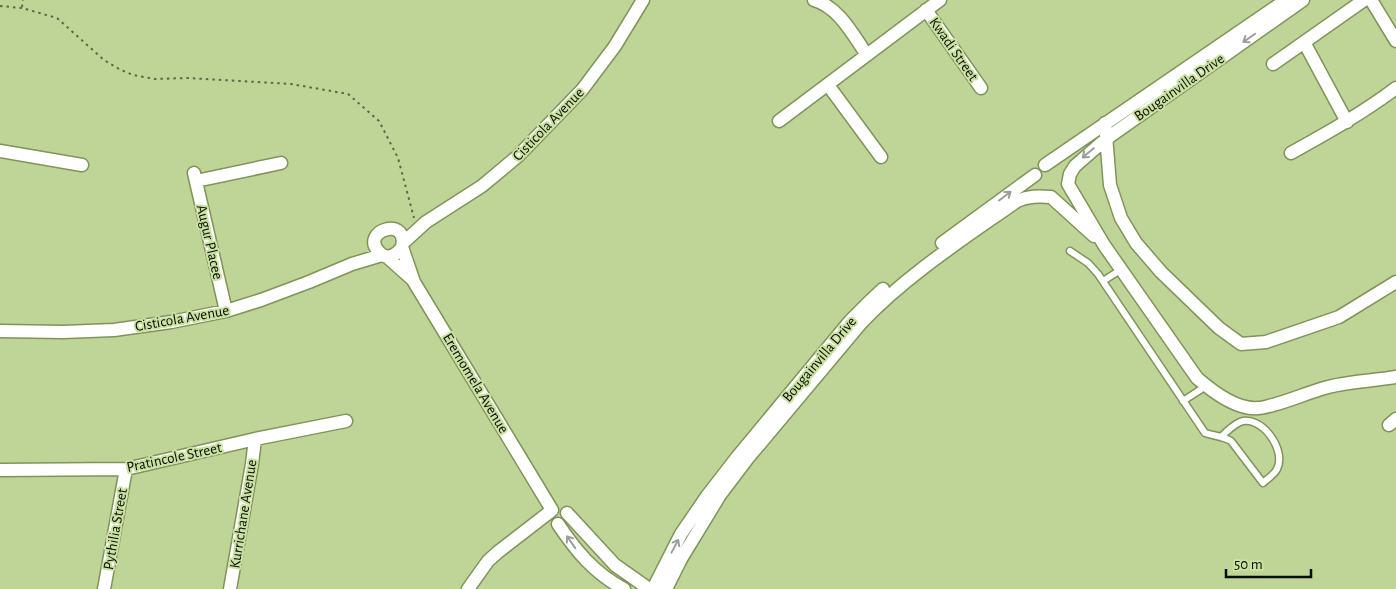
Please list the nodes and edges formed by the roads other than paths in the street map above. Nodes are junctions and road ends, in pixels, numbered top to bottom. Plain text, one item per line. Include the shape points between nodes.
1 (643, 0) edge
2 (814, 0) edge
3 (940, 0) edge
4 (1286, 0) edge
5 (1303, 0) edge
6 (1364, 0) edge
7 (1371, 0) edge
8 (926, 10) junction
9 (1396, 41) edge
10 (1304, 42) junction
11 (867, 55) junction
12 (1273, 64) dead end
13 (828, 85) junction
14 (981, 88) dead end
15 (1396, 88) edge
16 (779, 121) dead end
17 (1347, 122) junction
18 (1105, 123) junction
19 (1106, 139) junction
20 (0, 151) edge
21 (1292, 153) dead end
22 (881, 157) dead end
23 (281, 163) dead end
24 (82, 165) dead end
25 (1045, 165) junction
26 (1035, 175) junction
27 (1068, 184) junction
28 (1051, 196) junction
29 (421, 224) junction
30 (396, 231) junction
31 (374, 243) junction
32 (402, 245) junction
33 (1104, 245) junction
34 (1070, 252) dead end
35 (384, 256) junction
36 (352, 264) junction
37 (1122, 270) junction
38 (414, 282) junction
39 (1103, 282) junction
40 (1396, 282) edge
41 (226, 311) junction
42 (2, 330) edge
43 (840, 340) junction
44 (1396, 377) edge
45 (1206, 386) junction
46 (1183, 402) junction
47 (346, 421) dead end
48 (1220, 436) junction
49 (254, 439) junction
50 (743, 457) junction
51 (126, 469) junction
52 (0, 470) edge
53 (558, 515) junction
54 (608, 557) junction
55 (596, 569) junction
56 (104, 589) edge
57 (230, 589) edge
58 (468, 589) edge
59 (624, 589) edge
60 (651, 589) edge
61 (666, 589) edge

1 - 29 street, Cisticola Avenue via 615,46 582,90 518,156 482,186
2 - 11 street via 835,11
3 - 8 street, Kwadi Street
4 - 18 street, Bougainvilla Drive
5 -> 19 street, Bougainvilla Drive
6 - 10 street
7 - 9 street
8 - 11 street, Kwadi Street
8 - 14 street, Kwadi Street
10 - 12 street
10 - 17 street
11 - 13 street, Kwadi Street
13 - 16 street, Kwadi Street
13 - 22 street
15 - 17 street
17 - 21 street
18 - 19 street
18 - 25 street, Bougainvilla Drive
19 -> 27 street, Bougainvilla Drive via 1075,166
19 - 40 street via 1110,185 1121,218 1136,243 1218,328 1241,344 1288,336 1339,317
20 - 24 street
23 - 41 street, Augur Placee via 195,177
25 - 26 street, Bougainvilla Drive
25 - 27 street via 1055,164 1064,168
26 - 28 street via 1038,189
43 -> 26 street, Bougainvilla Drive via 867,304 894,280
27 - 28 street, Bougainvilla Drive via 1061,193
27 - 33 street
28 - 33 street
28 - 43 street, Bougainvilla Drive via 1026,197 1017,201 936,258
29 - 30 street, Cisticola Avenue
29 - 32 street, Cisticola Avenue
30 - 31 street via 382,230
30 - 32 street
31 - 35 street
31 - 36 street, Cisticola Avenue
32 - 35 street via 396,255
32 - 38 street, Eremomela Avenue
33 - 37 street
34 - 39 lane via 1088,263
35 - 36 street, Cisticola Avenue
35 - 38 street, Eremomela Avenue
36 - 41 street, Cisticola Avenue
37 - 39 lane
37 - 45 street
38 - 53 street, Eremomela Avenue
39 - 46 lane
41 - 42 street, Cisticola Avenue via 114,330
43 - 50 street, Bougainvilla Drive
44 - 45 street via 1357,381 1258,408 1229,401
45 - 46 lane
46 - 48 lane via 1204,433
47 - 49 street, Pratincole Street
48 - 48 lane via 1231,442 1263,483 1277,470 1278,450 1262,427 1251,421 1240,422
49 - 51 street, Pratincole Street
49 - 57 street, Kurrichane Avenue
60 -> 50 street, Bougainvilla Drive via 708,496
50 - 61 street, Bougainvilla Drive via 701,524
51 - 52 street, Pratincole Street
51 - 56 street, Pythilia Street
53 - 54 street, Eremomela Avenue
55 -> 53 street, Eremomela Avenue via 574,547
53 - 58 street via 531,527 498,552
54 - 55 street
54 - 60 street, Eremomela Avenue
55 - 59 street, Eremomela Avenue

